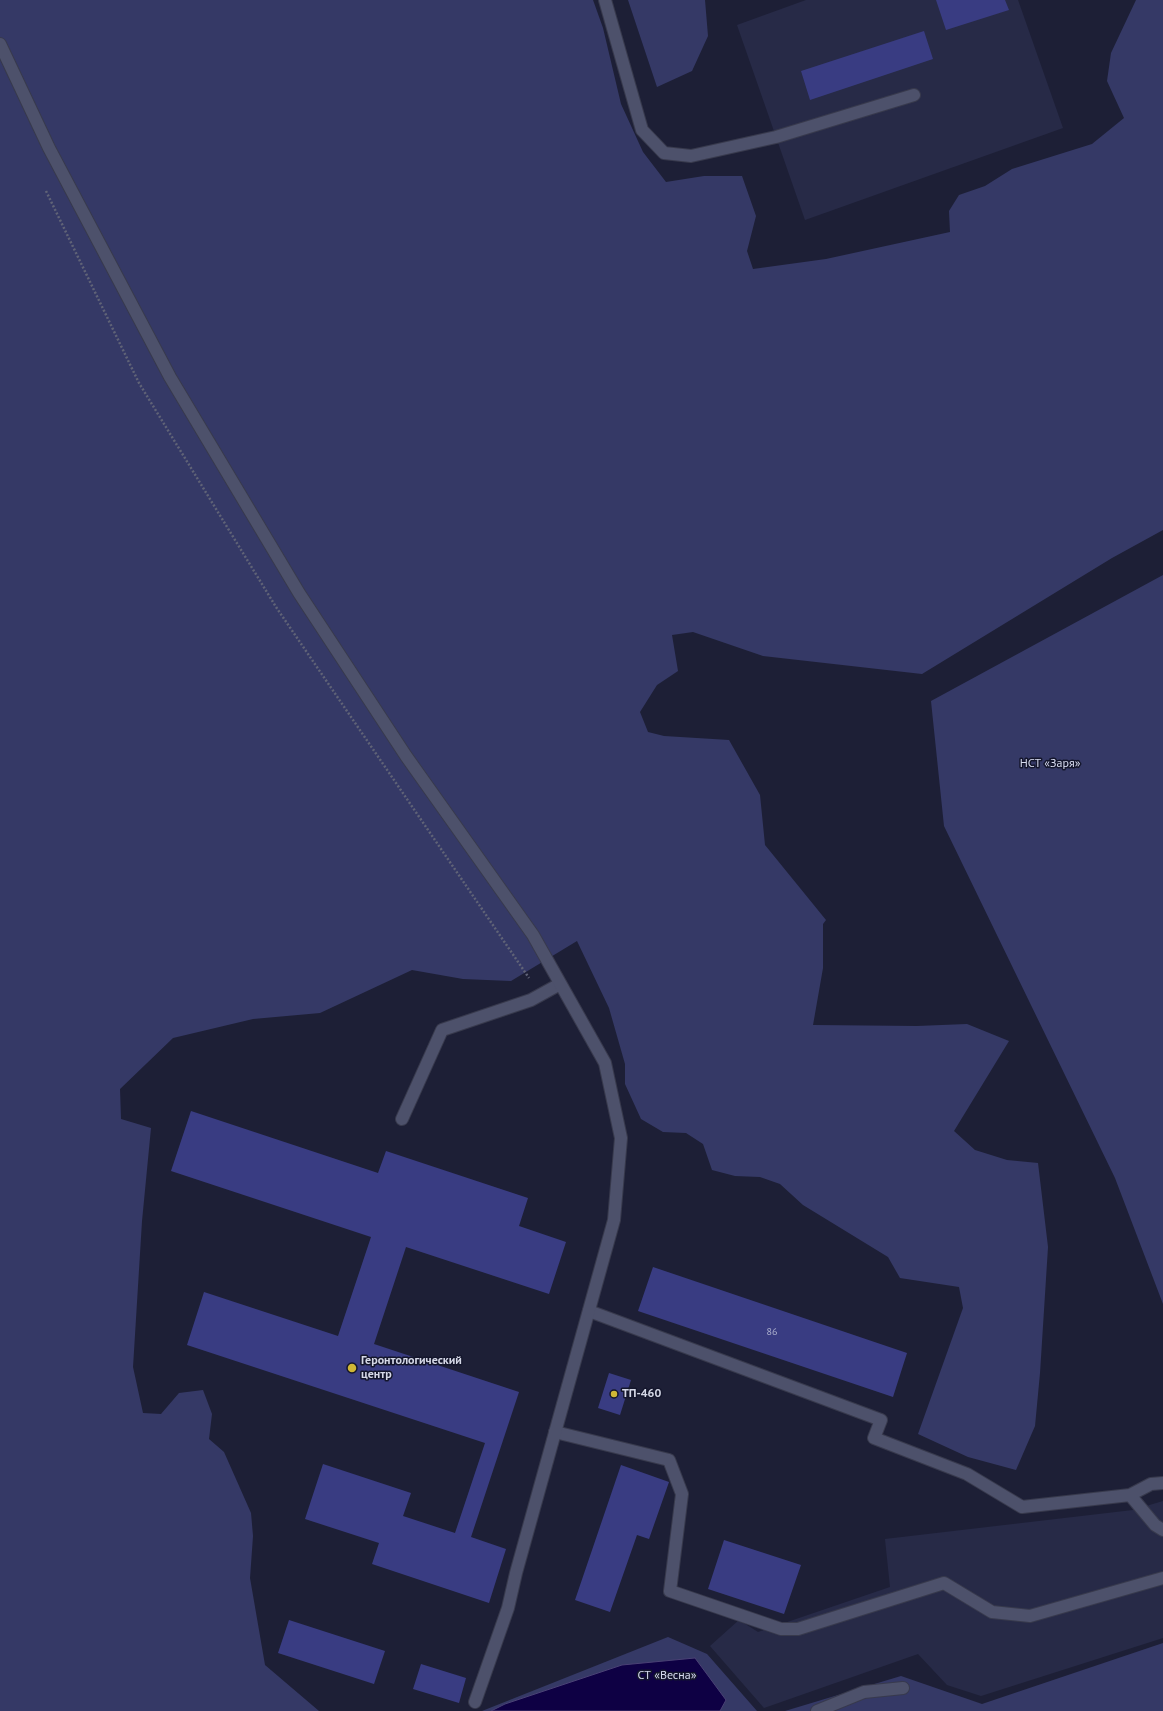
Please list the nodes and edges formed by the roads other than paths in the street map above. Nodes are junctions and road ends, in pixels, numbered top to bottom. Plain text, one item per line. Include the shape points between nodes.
1 (605, 0) edge
2 (0, 44) edge
3 (914, 95) dead end
4 (560, 984) junction
5 (402, 1119) dead end
6 (589, 1311) junction
7 (555, 1432) junction
8 (1163, 1483) edge
9 (1130, 1496) junction
10 (1163, 1530) edge
11 (1163, 1578) edge
12 (902, 1688) dead end
13 (475, 1702) dead end
14 (817, 1711) edge

1 - 3 street via 642,130 664,153 691,156 776,137
2 - 4 street via 49,148 170,377 304,599 406,756 532,935
4 - 5 street via 531,1000 442,1030
4 - 6 street via 605,1063 621,1138 614,1220
6 - 7 street
6 - 9 street via 881,1420 874,1438 967,1474 1022,1507
7 - 11 street via 669,1460 682,1494 670,1591 781,1629 798,1629 944,1584 992,1612 1030,1616
7 - 13 street via 508,1608
8 - 9 street via 1151,1484
9 - 10 street via 1155,1525
12 - 14 street via 864,1692

